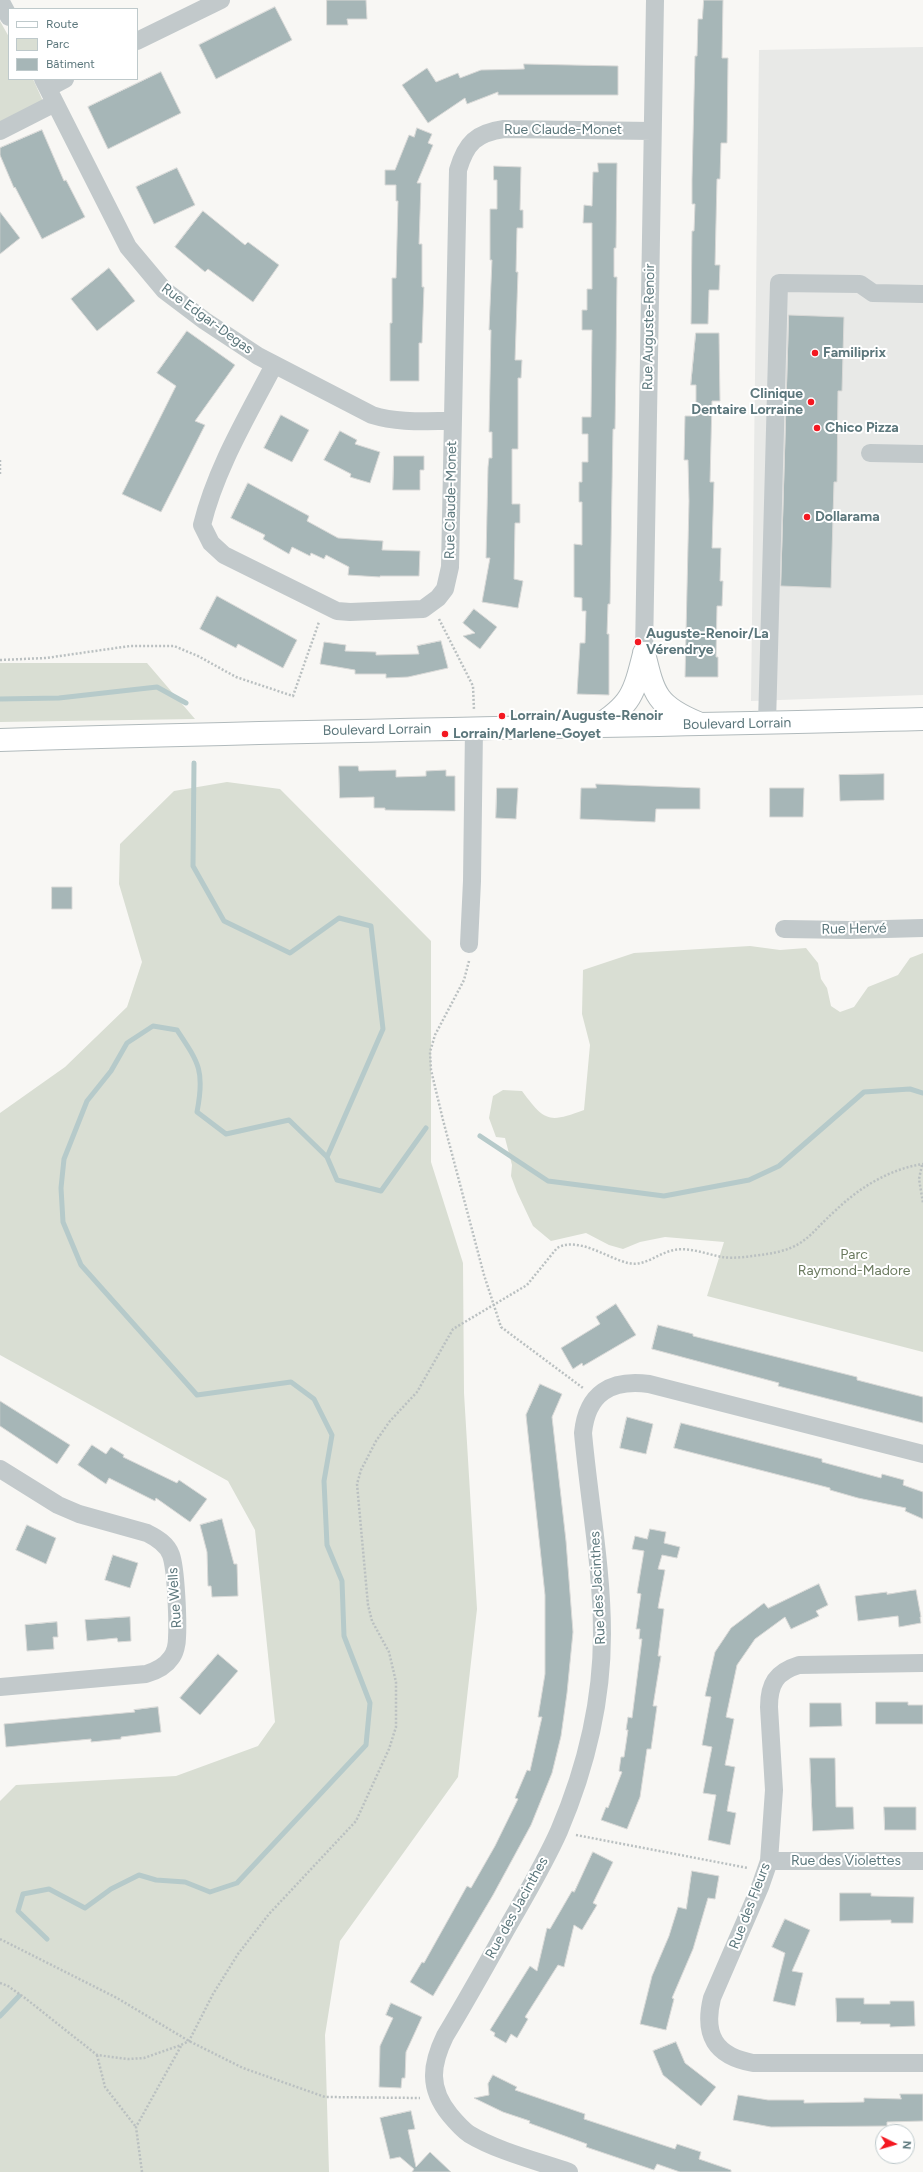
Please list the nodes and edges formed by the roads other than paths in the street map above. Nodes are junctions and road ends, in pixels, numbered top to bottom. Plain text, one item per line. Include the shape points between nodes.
1 (0, 0) edge
2 (221, 0) edge
3 (655, 0) edge
4 (8, 15) edge
5 (138, 41) edge
6 (64, 80) edge
7 (49, 90) edge
8 (652, 130) junction
9 (0, 131) edge
10 (923, 294) edge
11 (274, 365) junction
12 (452, 421) junction
13 (870, 453) dead end
14 (923, 454) edge
15 (644, 653) junction
16 (923, 719) edge
17 (767, 723) junction
18 (701, 724) junction
19 (596, 727) junction
20 (474, 728) junction
21 (0, 740) edge
22 (923, 928) edge
23 (784, 929) dead end
24 (468, 944) road end
25 (923, 1454) edge
26 (0, 1470) edge
27 (923, 1663) edge
28 (0, 1687) edge
29 (923, 1861) edge
30 (767, 1866) junction
31 (923, 2063) edge
32 (569, 2172) edge

1 - 4 street
2 - 5 street
3 - 8 street, Rue Auguste-Renoir
6 - 7 street
7 - 9 street
7 - 11 street, Rue Edgar-Degas via 128,247 164,290 205,321
8 - 12 street, Rue Claude-Monet via 504,129 489,131 470,144 462,156 458,170
8 - 15 street, Rue Auguste-Renoir
10 - 17 street via 873,293 860,284 779,283
11 - 12 street, Rue Edgar-Degas via 372,415 404,421
11 - 12 street, Rue Claude-Monet via 209,496 202,525 211,543 224,556 338,611 423,609 445,588 450,567
13 - 14 street
15 - 18 main road via 652,685 659,698 682,716
15 - 19 main road via 637,682 626,705
16 - 17 main road, Boulevard Lorrain
17 - 18 main road, Boulevard Lorrain
18 - 19 main road, Boulevard Lorrain
19 - 20 main road, Boulevard Lorrain
20 - 21 main road, Boulevard Lorrain via 273,731
20 - 24 street via 472,881
22 - 23 street, Rue Hervé
25 - 32 street, Rue des Jacinthes via 649,1384 626,1382 614,1385 596,1397 585,1417 583,1433 599,1565 602,1635 596,1703 584,1756 572,1798 558,1832 538,1873 437,2053 434,2079 438,2098 454,2120 468,2133 484,2142
26 - 28 street, Rue Wells via 58,1505 79,1514 147,1533 166,1546 174,1566 178,1639 172,1657 165,1665 146,1674
27 - 30 street, Rue des Fleurs via 799,1665 778,1675 769,1694 774,1790
29 - 30 street, Rue des Violettes
30 - 31 street, Rue des Fleurs via 708,2013 708,2026 713,2040 720,2049 731,2056 753,2063

